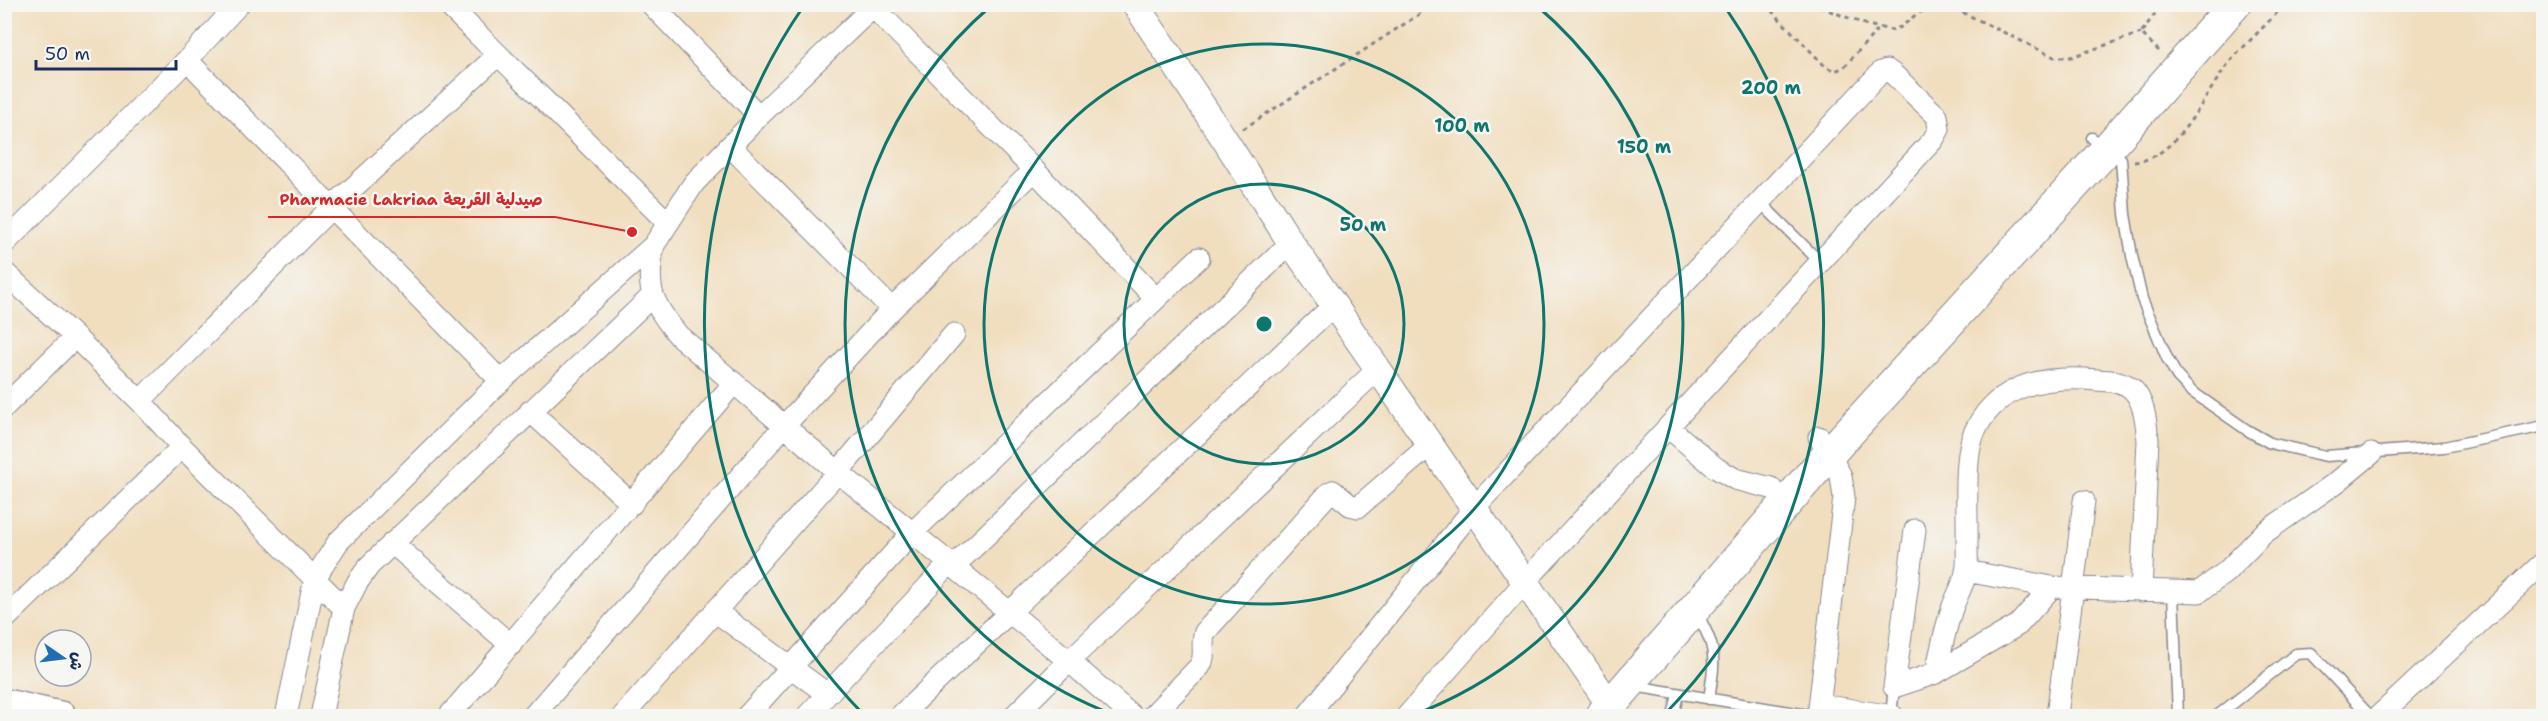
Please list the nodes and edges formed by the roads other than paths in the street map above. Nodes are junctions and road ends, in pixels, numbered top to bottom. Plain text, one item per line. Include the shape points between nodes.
1 (239, 4) edge
2 (651, 4) edge
3 (1135, 4) edge
4 (2211, 4) edge
5 (2235, 4) edge
6 (874, 6) edge
7 (459, 9) edge
8 (498, 56) junction
9 (187, 60) junction
10 (759, 116) junction
11 (730, 146) junction
12 (2107, 149) junction
13 (1034, 170) junction
14 (1760, 202) junction
15 (331, 208) junction
16 (667, 222) junction
17 (1291, 243) junction
18 (4, 244) edge
19 (654, 245) junction
20 (1199, 258) dead end
21 (1820, 262) junction
22 (4, 273) edge
23 (652, 296) junction
24 (1156, 299) junction
25 (1335, 304) junction
26 (892, 309) junction
27 (954, 334) dead end
28 (75, 337) junction
29 (1378, 369) junction
30 (501, 381) junction
31 (734, 383) junction
32 (140, 400) junction
33 (4, 407) edge
34 (530, 411) junction
35 (783, 426) junction
36 (2544, 426) edge
37 (1668, 427) junction
38 (1430, 445) junction
39 (1824, 446) junction
40 (182, 447) junction
41 (2371, 454) junction
42 (838, 472) junction
43 (1771, 488) junction
44 (2084, 501) dead end
45 (632, 504) junction
46 (1474, 508) junction
47 (1915, 530) dead end
48 (912, 533) junction
49 (392, 543) junction
50 (2544, 562) edge
51 (951, 565) junction
52 (1966, 571) junction
53 (315, 578) junction
54 (1524, 583) junction
55 (2052, 587) junction
56 (2073, 589) junction
57 (2141, 591) junction
58 (2173, 593) junction
59 (344, 608) junction
60 (1693, 609) junction
61 (715, 612) junction
62 (1009, 613) junction
63 (4, 620) edge
64 (511, 645) junction
65 (1068, 661) junction
66 (790, 669) junction
67 (1936, 673) junction
68 (1894, 687) junction
69 (827, 694) junction
70 (1678, 694) junction
71 (1610, 699) edge
72 (1709, 699) junction
73 (4, 703) edge
74 (1817, 713) edge
75 (1892, 716) edge
76 (62, 717) edge
77 (286, 717) edge
78 (321, 717) edge
79 (449, 717) edge
80 (533, 717) edge
81 (623, 717) edge
82 (747, 717) edge
83 (807, 717) edge
84 (900, 717) edge
85 (1014, 717) edge
86 (1132, 717) edge
87 (1152, 717) edge
88 (1307, 717) edge
89 (1407, 717) edge
90 (1579, 717) edge
91 (1673, 717) edge
92 (2057, 717) edge
93 (2178, 717) edge
94 (2217, 717) edge
95 (2370, 717) edge
96 (2379, 717) edge

1 - 9 street
2 - 10 street
3 - 17 street
4 - 12 main road via 2164,56
5 - 12 main road
6 - 10 street
6 - 13 street
7 - 8 street
8 - 15 street
8 - 16 street
9 - 15 street
9 - 18 street
10 - 11 street
11 - 16 street via 694,183
11 - 26 street
12 - 39 main road
12 - 41 lane via 2142,299 2177,376 2191,391 2270,443 2326,456
13 - 24 street
13 - 26 street
14 - 21 lane
14 - 21 street via 1881,72 1893,74 1937,116 1939,129 1933,140
14 - 46 street
15 - 30 street
15 - 32 street
16 - 19 street
17 - 25 street
17 - 51 street
19 - 23 street via 649,269
19 - 30 street
20 - 24 street
21 - 37 street
22 - 28 street
23 - 31 street via 679,336
23 - 34 street
24 - 48 street
25 - 29 street
25 - 62 street
26 - 35 street
27 - 42 street
28 - 32 street
28 - 33 street
29 - 38 street
29 - 65 street
30 - 53 street via 339,542
31 - 35 street
31 - 45 street
32 - 40 street
34 - 45 street
34 - 49 street
35 - 42 street
35 - 80 street
36 - 41 lane via 2444,447
37 - 43 street via 1716,468
37 - 54 street
38 - 46 street
38 - 87 street via 1358,507 1329,492 1205,632 1204,660
39 - 43 main road
39 - 60 main road
39 - 74 street via 1841,476 1844,497
40 - 53 street
40 - 63 street
41 - 58 street via 2264,533 2210,586 2199,592
42 - 48 street
42 - 61 street
43 - 71 main road
44 - 56 street
45 - 64 street
46 - 54 street
46 - 88 street
47 - 68 street
48 - 51 street
48 - 66 street
49 - 59 street via 357,583
49 - 64 street
50 - 96 street
51 - 62 street
51 - 69 street
52 - 55 street
52 - 57 street via 1969,456 1974,431 1989,410 2007,394 2046,380 2066,377 2112,381 2131,388 2145,418 2148,469
52 - 67 street via 1946,627
53 - 59 street
53 - 77 street
54 - 71 street
54 - 89 street
55 - 56 street
55 - 67 street via 2018,625
56 - 57 street
56 - 92 street
57 - 58 street
58 - 93 lane
59 - 78 street
60 - 71 main road
60 - 72 lane via 1709,633 1715,657
61 - 66 street
61 - 81 street
62 - 65 street
62 - 84 street
64 - 79 street
65 - 85 street
65 - 86 street
66 - 69 street
66 - 82 street
67 - 68 street
68 - 75 lane
69 - 83 street
70 - 71 lane
70 - 72 lane
70 - 91 lane
71 - 90 main road
72 - 74 lane
73 - 76 main road
74 - 75 street
94 - 95 lane via 2303,652 2311,653

